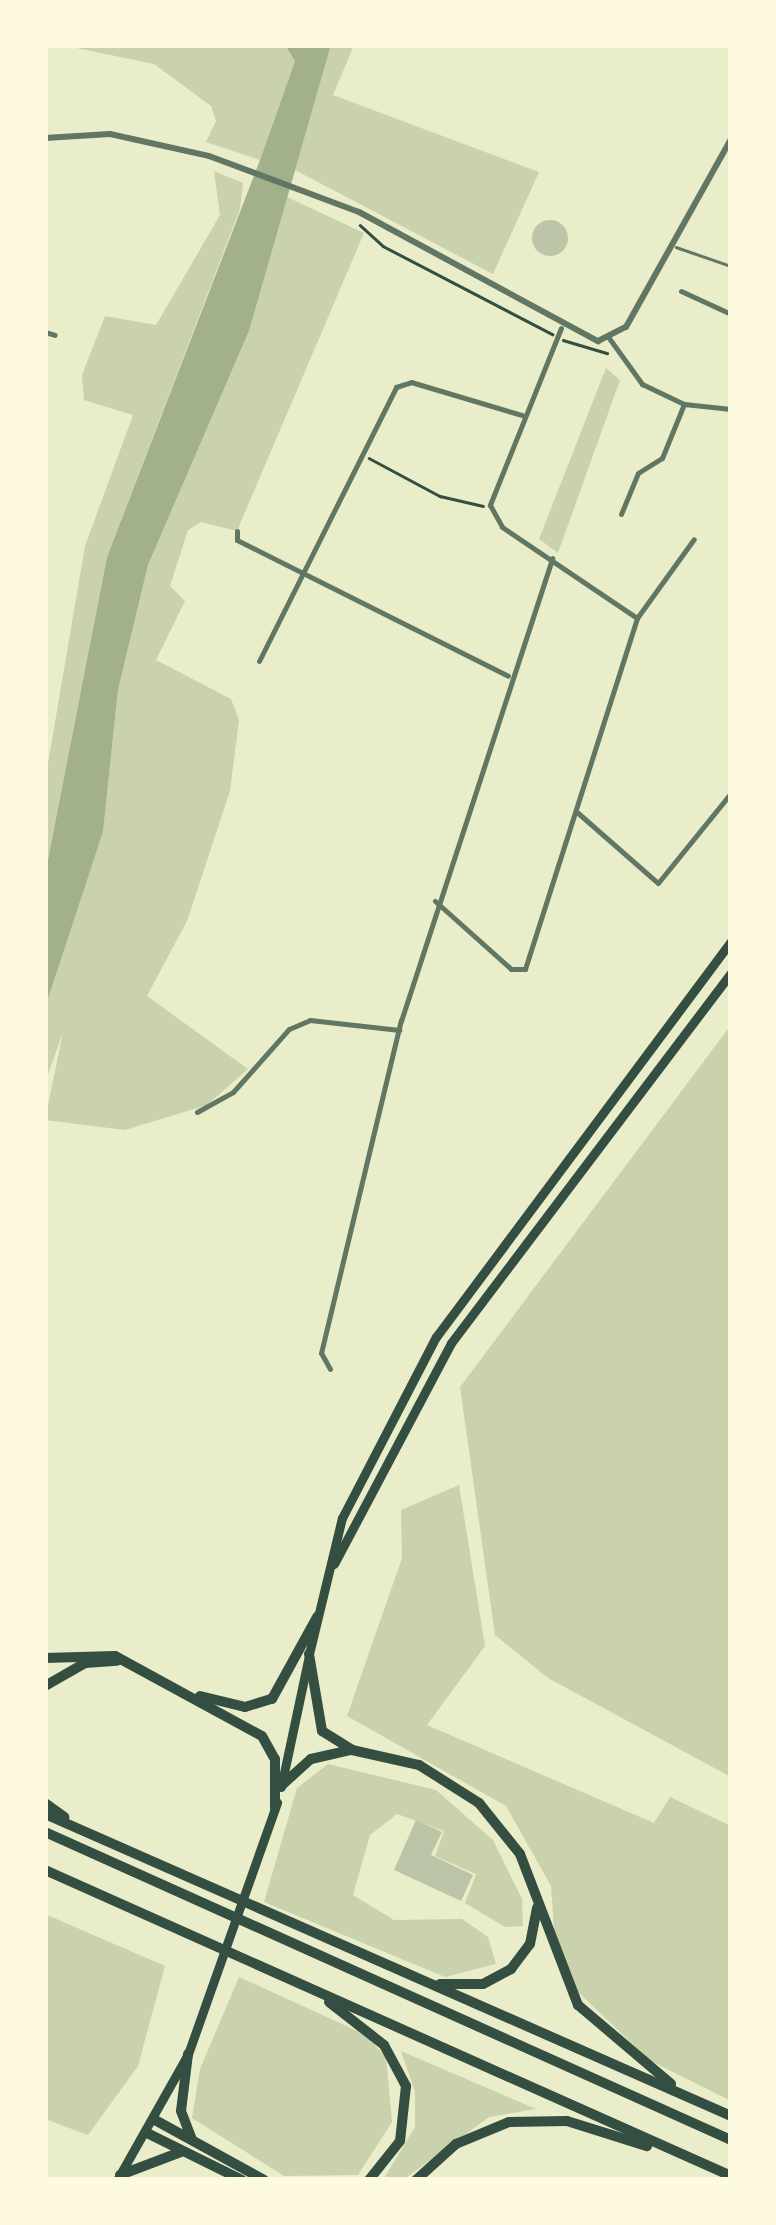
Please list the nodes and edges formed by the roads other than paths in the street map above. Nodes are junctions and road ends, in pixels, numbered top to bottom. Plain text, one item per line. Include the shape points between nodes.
1 (45, 138) edge
2 (731, 139) edge
3 (668, 243) junction
4 (731, 266) edge
5 (681, 291) dead end
6 (731, 314) edge
7 (45, 332) edge
8 (559, 332) junction
9 (55, 335) dead end
10 (609, 338) junction
11 (684, 404) junction
12 (731, 409) edge
13 (522, 416) junction
14 (621, 514) dead end
15 (237, 531) dead end
16 (694, 539) dead end
17 (552, 558) junction
18 (302, 574) junction
19 (638, 618) junction
20 (259, 661) dead end
21 (508, 676) junction
22 (731, 793) edge
23 (577, 812) junction
24 (434, 900) junction
25 (731, 941) edge
26 (731, 973) edge
27 (399, 1030) junction
28 (198, 1112) dead end
29 (330, 1369) dead end
30 (328, 1575) junction
31 (317, 1617) junction
32 (309, 1654) junction
33 (45, 1658) edge
34 (128, 1662) junction
35 (45, 1686) edge
36 (217, 1706) junction
37 (352, 1750) junction
38 (282, 1785) junction
39 (45, 1803) edge
40 (275, 1808) junction
41 (45, 1814) edge
42 (45, 1832) edge
43 (85, 1832) junction
44 (45, 1870) edge
45 (537, 1898) junction
46 (425, 1981) junction
47 (320, 1995) junction
48 (188, 2054) junction
49 (697, 2101) junction
50 (731, 2116) edge
51 (155, 2120) junction
52 (147, 2133) junction
53 (193, 2140) junction
54 (731, 2140) edge
55 (192, 2156) junction
56 (681, 2156) junction
57 (731, 2176) edge
58 (119, 2177) edge
59 (242, 2180) edge
60 (264, 2180) edge
61 (369, 2180) edge
62 (416, 2180) edge

1 - 8 street via 135,137 296,188 400,233
2 - 3 street
3 - 4 lane
3 - 10 street via 626,327
5 - 6 street
7 - 9 street
8 - 10 street
8 - 13 street
10 - 11 street via 632,377
11 - 12 street
11 - 14 street via 662,458 638,473
13 - 17 street via 490,505 502,527
13 - 18 street via 402,382
15 - 18 street via 237,540
16 - 19 street
17 - 19 street
17 - 21 street
18 - 20 street
18 - 21 street
19 - 23 street
21 - 24 street
22 - 23 street via 658,883
23 - 24 street via 525,969 512,969
24 - 27 street
25 - 30 main road via 436,1338 362,1471
26 - 30 main road via 451,1344
27 - 28 street via 310,1020 289,1029 233,1092
27 - 29 street via 320,1353
30 - 31 main road
31 - 32 main road
31 - 36 highway via 278,1694 255,1706
32 - 37 highway via 316,1720
32 - 38 main road
33 - 34 highway via 89,1651
34 - 35 highway via 85,1663
34 - 36 highway
36 - 40 highway via 269,1742
37 - 38 highway via 311,1759
37 - 45 highway via 419,1766 464,1791 508,1836
38 - 40 main road
39 - 43 highway
40 - 48 main road
41 - 43 highway
42 - 54 highway
43 - 46 highway
44 - 47 highway
45 - 46 highway via 530,1944 511,1969 465,1987
45 - 49 highway via 561,1975 589,2019
46 - 49 highway
47 - 56 highway
47 - 61 highway via 384,2045 406,2086 400,2141
48 - 51 main road
48 - 53 highway via 181,2111
49 - 50 highway
51 - 52 main road
51 - 53 highway
52 - 55 highway
52 - 58 main road
53 - 60 highway
55 - 58 highway via 166,2152
55 - 59 highway
56 - 57 highway
56 - 62 highway via 566,2122 527,2119 472,2134

